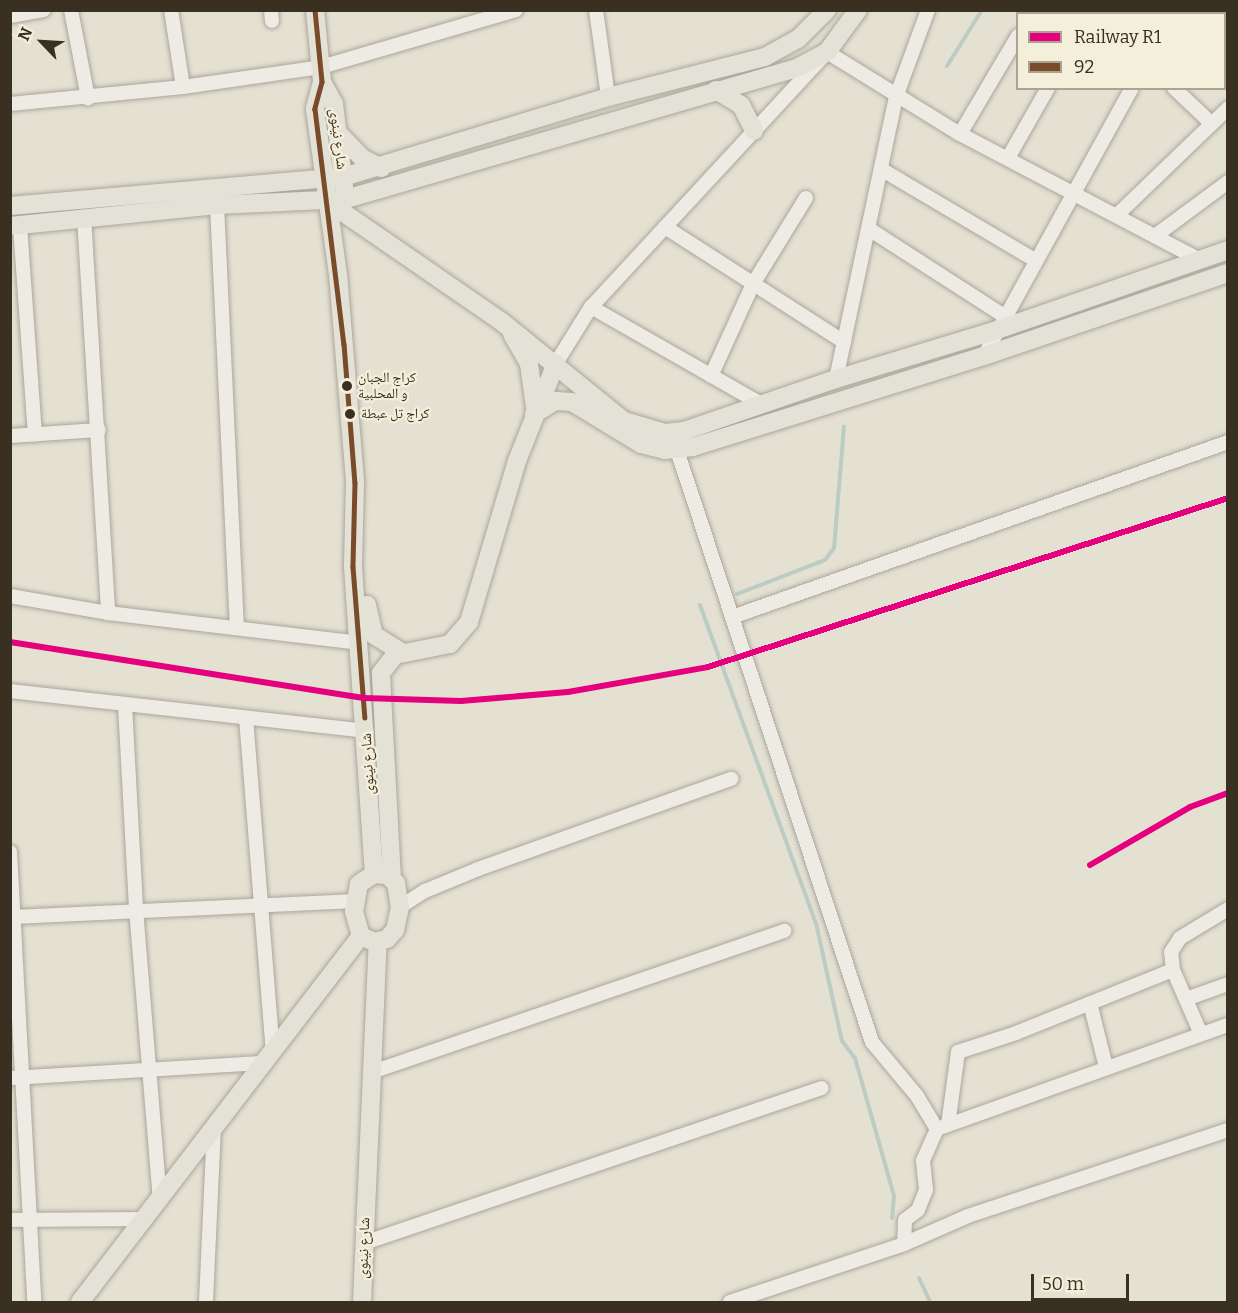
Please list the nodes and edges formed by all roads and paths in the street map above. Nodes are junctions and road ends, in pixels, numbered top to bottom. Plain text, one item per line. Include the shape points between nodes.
1 (44, 10) edge
2 (71, 10) edge
3 (171, 10) edge
4 (315, 10) edge
5 (516, 10) edge
6 (596, 10) edge
7 (827, 10) edge
8 (858, 10) edge
9 (928, 10) edge
10 (479, 15) edge
11 (10, 16) edge
12 (1016, 38) edge
13 (827, 52) junction
14 (321, 74) junction
15 (183, 87) junction
16 (716, 90) junction
17 (1047, 90) edge
18 (1129, 90) edge
19 (1176, 90) edge
20 (608, 97) junction
21 (88, 98) junction
22 (896, 98) junction
23 (10, 104) edge
24 (1227, 108) edge
25 (1211, 123) junction
26 (754, 131) junction
27 (339, 134) junction
28 (960, 134) junction
29 (475, 141) junction
30 (1008, 158) junction
31 (479, 160) junction
32 (381, 168) junction
33 (881, 169) junction
34 (344, 177) junction
35 (324, 179) junction
36 (1227, 182) edge
37 (1073, 193) junction
38 (806, 198) dead end
39 (337, 201) junction
40 (217, 205) junction
41 (10, 206) edge
42 (1117, 216) junction
43 (84, 217) junction
44 (15, 226) edge
45 (665, 227) junction
46 (869, 229) junction
47 (1155, 236) junction
48 (1227, 250) edge
49 (1035, 260) junction
50 (1200, 260) junction
51 (1227, 273) edge
52 (753, 284) junction
53 (591, 307) junction
54 (502, 322) junction
55 (1001, 323) junction
56 (844, 342) junction
57 (984, 356) junction
58 (556, 363) junction
59 (711, 376) junction
60 (836, 379) junction
61 (763, 405) junction
62 (534, 414) junction
63 (99, 430) junction
64 (35, 434) junction
65 (10, 436) edge
66 (642, 437) junction
67 (1227, 442) edge
68 (676, 450) junction
69 (356, 549) junction
70 (10, 596) edge
71 (108, 613) junction
72 (732, 617) junction
73 (237, 627) junction
74 (360, 643) junction
75 (403, 653) junction
76 (10, 691) edge
77 (125, 705) junction
78 (246, 718) junction
79 (367, 731) junction
80 (731, 779) dead end
81 (10, 852) edge
82 (383, 876) junction
83 (355, 901) junction
84 (259, 903) junction
85 (400, 907) junction
86 (136, 909) junction
87 (1227, 909) edge
88 (15, 917) junction
89 (785, 931) dead end
90 (370, 939) junction
91 (1173, 970) junction
92 (1227, 984) edge
93 (1186, 999) junction
94 (1090, 1003) junction
95 (1227, 1025) edge
96 (1201, 1034) junction
97 (268, 1056) junction
98 (1106, 1067) junction
99 (149, 1068) junction
100 (372, 1072) junction
101 (17, 1078) edge
102 (821, 1088) dead end
103 (214, 1127) junction
104 (943, 1127) junction
105 (1227, 1130) edge
106 (160, 1198) junction
107 (10, 1220) edge
108 (30, 1220) junction
109 (143, 1220) junction
110 (364, 1243) junction
111 (904, 1244) junction
112 (34, 1302) edge
113 (80, 1302) edge
114 (206, 1302) edge
115 (362, 1302) edge
116 (730, 1302) edge

1 - 11 street
2 - 21 street
3 - 15 street
4 - 14 main road, شارع نينوى
5 - 10 street
6 - 20 street
7 - 20 main road via 798,39 765,57
8 - 13 main road
9 - 22 street
10 - 14 street
12 - 28 street
13 - 16 main road via 796,68
13 - 22 street
13 - 26 street
14 - 15 street
14 - 27 main road, شارع نينوى via 332,96
14 - 35 main road, شارع نينوى via 315,109
15 - 21 street
16 - 26 main road via 741,105
16 - 31 main road
17 - 30 street
18 - 37 street
19 - 25 street
20 - 29 main road
21 - 23 street
22 - 28 street
22 - 33 street
24 - 25 street
25 - 42 street
26 - 45 street
27 - 32 main road via 362,158
27 - 34 main road, شارع نينوى
28 - 30 street
29 - 31 main road
29 - 32 main road
30 - 37 street
31 - 39 main road
32 - 34 main road
33 - 46 street
33 - 49 street
34 - 35 main road
34 - 39 main road, شارع نينوى
35 - 39 main road, شارع نينوى
35 - 41 main road
36 - 47 street
37 - 42 street
37 - 49 street
38 - 52 street
39 - 40 main road
39 - 54 main road
39 - 69 main road, شارع نينوى
40 - 43 main road
40 - 73 street
42 - 47 street
43 - 44 main road
43 - 63 street
44 - 64 street
45 - 52 street
45 - 53 street
46 - 55 street
46 - 56 street
47 - 50 street
48 - 50 main road
49 - 55 street
50 - 55 main road
51 - 57 main road
52 - 56 street
52 - 59 street
53 - 58 street
53 - 59 street
54 - 58 main road
54 - 62 main road via 529,364
55 - 57 street
55 - 60 main road
56 - 60 street
57 - 68 main road
58 - 62 main road
58 - 66 main road
59 - 61 street
60 - 61 main road
61 - 66 main road via 684,431
62 - 66 main road via 555,401 573,402
62 - 75 main road via 469,622 450,644
63 - 64 street
63 - 71 street
64 - 65 street
66 - 68 main road
67 - 72 street
68 - 72 street
69 - 74 main road, شارع نينوى via 353,567
69 - 75 main road via 363,569 370,627 379,642
70 - 71 street
71 - 73 street
72 - 104 street via 872,1042
73 - 74 street
74 - 79 main road, شارع نينوى
75 - 82 main road via 389,660 379,680
76 - 77 street
77 - 78 street
77 - 86 street
78 - 79 street
78 - 84 street
79 - 82 main road, شارع نينوى
80 - 85 street via 478,869 425,891
81 - 88 street
82 - 83 main road via 359,884
82 - 85 main road via 398,887
83 - 84 street
83 - 90 main road
84 - 86 street
84 - 97 street
85 - 90 main road via 395,930
86 - 88 street
86 - 99 street
87 - 91 street via 1173,944
88 - 101 street
89 - 100 street
90 - 97 main road
90 - 100 main road, شارع نينوى
91 - 93 street
91 - 94 street
92 - 93 street
93 - 96 street
94 - 98 street
94 - 104 street via 958,1052
95 - 96 street
96 - 98 street
97 - 99 street
97 - 103 main road
98 - 104 street
99 - 101 street
99 - 106 street
100 - 110 main road, شارع نينوى
101 - 108 street
102 - 110 street
103 - 106 main road
103 - 114 street
104 - 111 street via 923,1161 926,1190 918,1210 905,1220
105 - 111 street via 968,1215
106 - 109 main road
107 - 108 street
108 - 109 street
108 - 112 street
109 - 113 main road
110 - 115 main road, شارع نينوى
111 - 116 street

